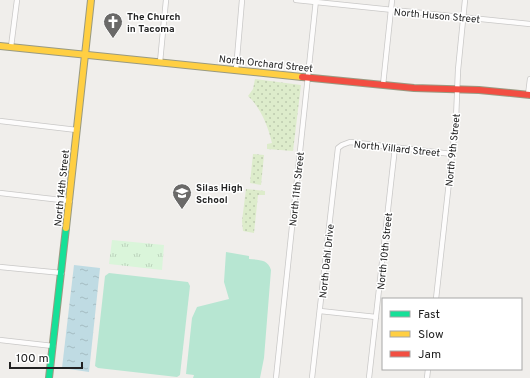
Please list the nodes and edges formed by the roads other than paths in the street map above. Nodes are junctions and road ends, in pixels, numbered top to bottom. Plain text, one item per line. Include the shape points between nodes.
1 (17, 0) edge
2 (91, 0) edge
3 (166, 0) edge
4 (242, 0) edge
5 (296, 0) edge
6 (392, 0) edge
7 (465, 0) edge
8 (316, 1) edge
9 (391, 10) junction
10 (464, 18) junction
11 (530, 24) edge
12 (0, 46) edge
13 (12, 47) junction
14 (85, 55) junction
15 (160, 62) junction
16 (236, 70) junction
17 (308, 77) junction
18 (530, 79) edge
19 (383, 85) junction
20 (458, 89) junction
21 (529, 95) edge
22 (0, 121) edge
23 (77, 130) junction
24 (342, 144) joint
25 (395, 147) junction
26 (452, 154) junction
27 (0, 193) edge
28 (70, 201) junction
29 (0, 267) edge
30 (62, 273) junction
31 (436, 298) edge
32 (320, 311) junction
33 (376, 317) junction
34 (0, 340) edge
35 (53, 346) junction
36 (49, 378) edge
37 (276, 378) edge
38 (312, 378) edge
39 (369, 378) edge

1 - 13 street
2 - 14 street, North 14th Street
3 - 15 street
4 - 16 street
5 - 8 street, North Huson Street
6 - 9 street
7 - 10 street, North 9th Street
8 - 9 street, North Huson Street
8 - 17 street, North 11th Street
9 - 10 street, North Huson Street
9 - 19 street
10 - 11 street, North Huson Street
10 - 20 street, North 9th Street
12 - 13 street, North Orchard Street
13 - 14 street, North Orchard Street
14 - 15 street, North Orchard Street
14 - 23 street, North 14th Street
15 - 16 street, North Orchard Street
16 - 17 street, North Orchard Street
17 - 19 street, North Orchard Street
17 - 37 street, North 11th Street
18 - 21 street
19 - 20 street, North Orchard Street
20 - 21 street, North Orchard Street
20 - 26 street, North 9th Street
22 - 23 street
23 - 28 street, North 14th Street
24 - 25 street, North Villard Street via 350,142
24 - 32 street, North Dahl Drive via 338,152
25 - 26 street, North Villard Street
25 - 33 street, North 10th Street
26 - 31 street, North 9th Street
27 - 28 street
28 - 30 street, North 14th Street
29 - 30 street
30 - 35 street, North 14th Street
32 - 33 street
32 - 38 street, North Dahl Drive
33 - 39 street, North 10th Street
34 - 35 street
35 - 36 street, North 14th Street

